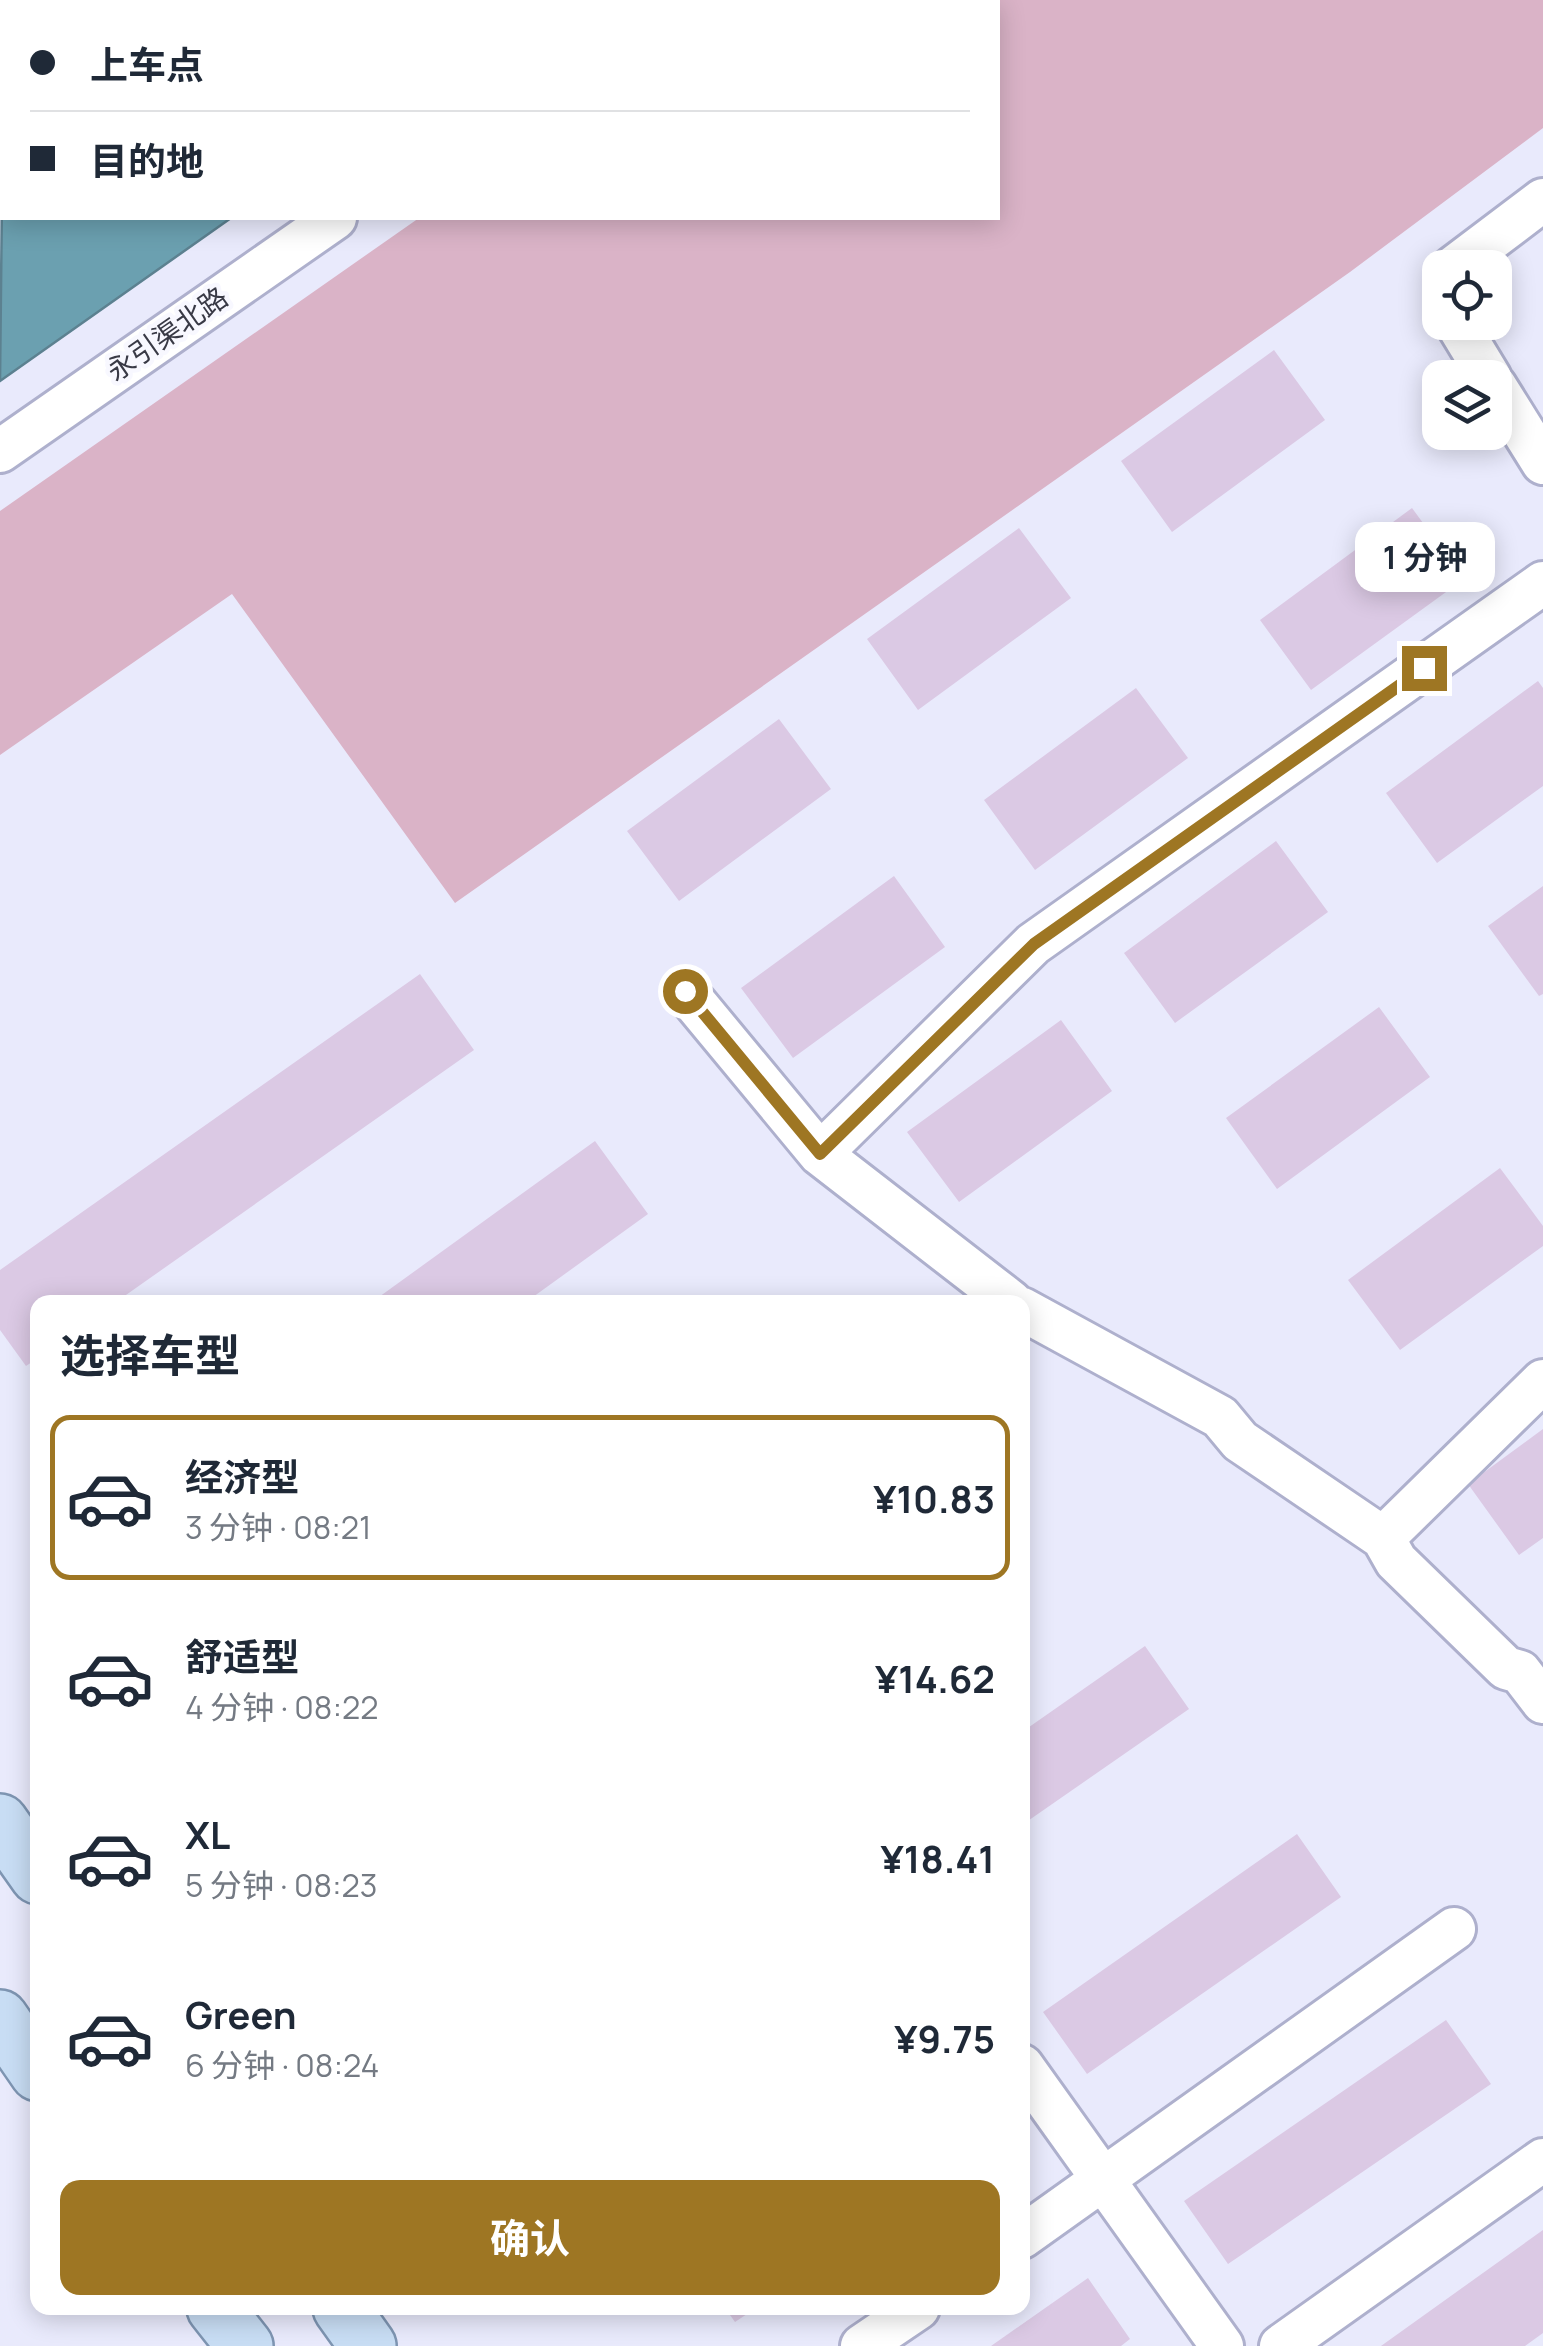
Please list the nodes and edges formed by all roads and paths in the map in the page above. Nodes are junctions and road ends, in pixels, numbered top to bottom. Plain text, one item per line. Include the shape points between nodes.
1 (1543, 200) edge
2 (331, 220) edge
3 (1477, 250) edge
4 (1512, 413) edge
5 (0, 450) edge
6 (1543, 463) edge
7 (1543, 583) edge
8 (685, 991) dead end
9 (820, 1154) junction
10 (1002, 1295) edge
11 (1030, 1313) edge
12 (1543, 1381) edge
13 (1383, 1538) junction
14 (1535, 1675) edge
15 (0, 1822) edge
16 (30, 1865) edge
17 (1454, 1929) dead end
18 (0, 2018) edge
19 (30, 2061) edge
20 (1030, 2077) edge
21 (1543, 2160) edge
22 (1104, 2182) junction
23 (1030, 2232) edge
24 (221, 2315) edge
25 (346, 2315) edge
26 (908, 2315) edge
27 (245, 2346) edge
28 (368, 2346) edge
29 (862, 2346) edge
30 (1222, 2346) edge
31 (1281, 2346) edge

1 - 3 street
2 - 5 street, 永引渠北路
4 - 6 street
7 - 9 street via 1034,944
8 - 9 street
9 - 10 street
11 - 13 street via 1220,1417 1240,1441
12 - 13 street
13 - 14 street via 1396,1561 1506,1668
15 - 16 main road
17 - 22 street
18 - 19 main road
20 - 22 street
21 - 31 street
22 - 23 street
22 - 30 street
24 - 27 main road
25 - 28 main road
26 - 29 street

